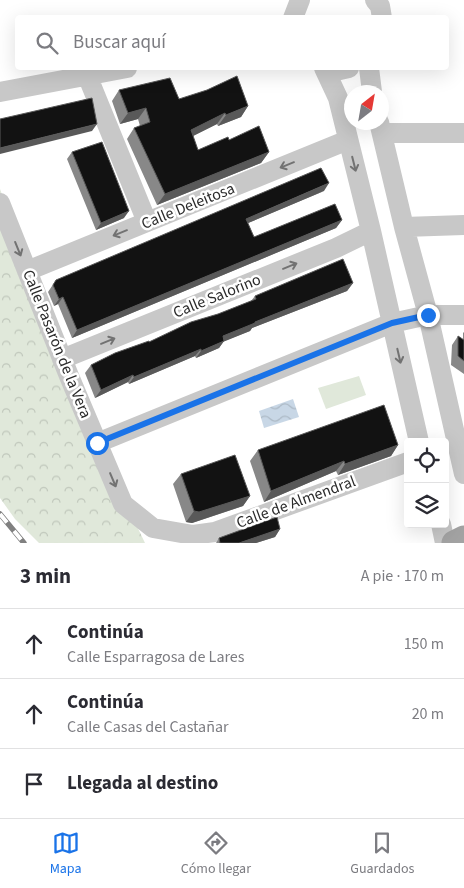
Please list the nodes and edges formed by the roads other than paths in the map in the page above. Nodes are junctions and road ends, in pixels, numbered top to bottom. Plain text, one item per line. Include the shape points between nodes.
1 (300, 0) edge
2 (294, 15) edge
3 (116, 70) edge
4 (325, 70) edge
5 (370, 70) edge
6 (87, 75) junction
7 (371, 85) edge
8 (0, 92) edge
9 (389, 128) edge
10 (381, 130) edge
11 (464, 133) edge
12 (348, 140) junction
13 (0, 203) edge
14 (148, 222) junction
15 (464, 225) edge
16 (404, 227) junction
17 (370, 231) junction
18 (27, 271) junction
19 (428, 315) junction
20 (464, 315) edge
21 (392, 323) junction
22 (62, 359) junction
23 (418, 438) edge
24 (97, 443) junction
25 (404, 463) edge
26 (463, 464) edge
27 (153, 528) joint
28 (442, 528) edge
29 (464, 538) edge
30 (445, 543) edge
31 (454, 543) edge

1 - 2 street
3 - 6 street
4 - 12 street via 338,98
5 - 7 street
6 - 8 street
6 - 14 street
9 - 11 street
10 - 16 street
12 -> 14 street, Calle Deleitosa
12 -> 17 street
13 -> 18 street, Calle Pasarón de la Vera
14 -> 18 street, Calle Deleitosa
15 - 16 street
16 - 19 street
17 - 21 street
22 -> 17 street, Calle Salorino via 336,248
18 - 22 street, Calle Pasarón de la Vera
19 - 20 street
19 - 21 street
19 - 26 street
21 -> 23 street
21 - 24 street
22 - 24 street, Calle Pasarón de la Vera
24 -> 27 street, Calle Pasarón de la Vera via 123,504
25 - 27 street, Calle de Almendral via 215,532 193,535
28 - 30 street
29 - 31 main road

